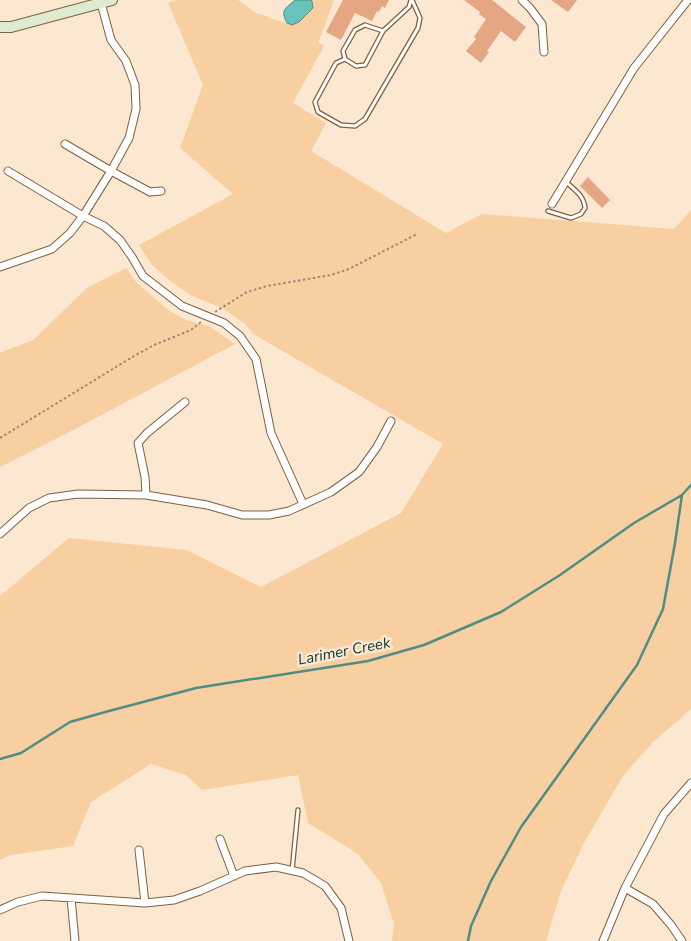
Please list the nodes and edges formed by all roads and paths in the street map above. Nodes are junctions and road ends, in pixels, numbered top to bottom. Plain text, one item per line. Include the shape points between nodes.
1 (112, 0) edge
2 (411, 0) edge
3 (522, 0) edge
4 (688, 0) edge
5 (101, 3) junction
6 (0, 27) edge
7 (383, 31) junction
8 (544, 52) dead end
9 (345, 59) junction
10 (65, 144) dead end
11 (8, 171) dead end
12 (111, 172) junction
13 (565, 182) junction
14 (161, 191) dead end
15 (550, 208) joint
16 (83, 216) junction
17 (417, 234) dead end
18 (0, 267) edge
19 (208, 316) junction
20 (185, 402) dead end
21 (391, 421) dead end
22 (0, 438) edge
23 (146, 495) junction
24 (303, 504) junction
25 (0, 534) edge
26 (691, 783) edge
27 (298, 810) dead end
28 (220, 839) dead end
29 (139, 850) dead end
30 (292, 871) junction
31 (234, 876) junction
32 (625, 888) junction
33 (71, 898) junction
34 (145, 903) junction
35 (0, 910) edge
36 (76, 941) edge
37 (349, 941) edge
38 (603, 941) edge
39 (682, 941) edge

1 - 5 main road
2 - 7 lane via 409,8
2 - 9 lane via 420,18 418,28 365,119 354,126 341,125 327,118 318,112 315,102 336,63
3 - 8 street via 542,24
4 - 13 street via 634,68
5 - 6 main road via 11,27
5 - 12 street via 111,40 126,61 136,93 129,138
7 - 9 lane via 365,65 356,66
7 - 9 lane via 366,25 355,30 343,52
10 - 12 street
11 - 16 street
12 - 14 street via 150,192
12 - 16 street
13 - 15 street
13 - 15 lane via 580,194 585,208 581,214 571,218
16 - 18 street via 52,249
16 - 19 street via 104,226 120,240 143,276 182,306
17 - 19 path via 349,269 247,292
19 - 22 path via 191,330 134,356
19 - 24 street via 224,323 240,336 256,359 271,433
20 - 23 street via 138,443
21 - 24 street via 360,472 331,492
23 - 24 street via 207,505 242,515 269,515
23 - 25 street via 78,494 48,498 29,508
26 - 32 street via 664,814
27 - 30 lane
28 - 31 street
29 - 34 street
30 - 31 street via 276,868 245,871
30 - 37 street via 303,873 324,886 341,908
31 - 34 street via 174,900
32 - 38 street
32 - 39 street via 653,904
33 - 34 street
33 - 35 street via 42,896
33 - 36 street

